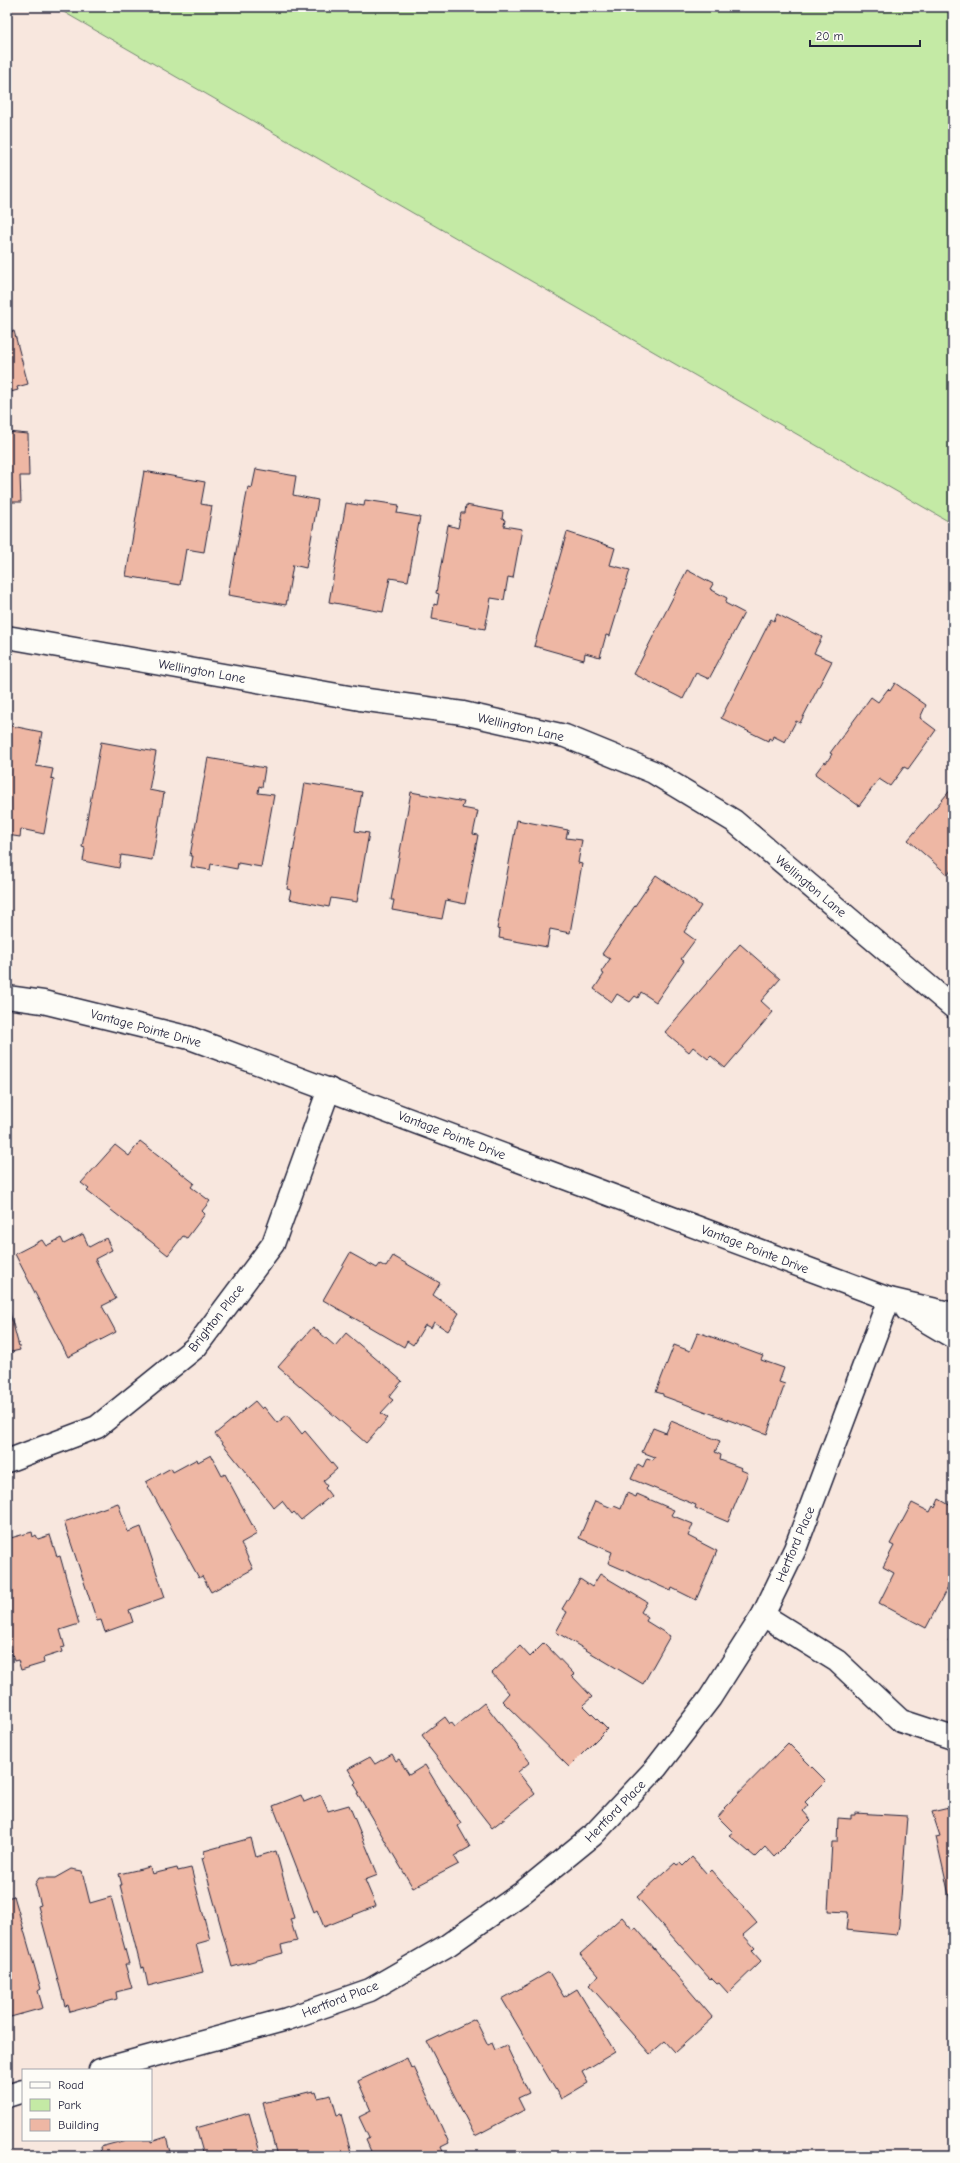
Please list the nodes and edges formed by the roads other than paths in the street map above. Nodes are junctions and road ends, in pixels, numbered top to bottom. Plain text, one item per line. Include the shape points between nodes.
1 (7, 637) edge
2 (7, 997) edge
3 (953, 1007) edge
4 (329, 1089) junction
5 (889, 1300) junction
6 (953, 1314) edge
7 (953, 1338) edge
8 (7, 1461) edge
9 (762, 1615) junction
10 (953, 1738) edge
11 (104, 2069) edge
12 (22, 2091) edge
13 (7, 2096) edge

1 - 3 street, Wellington Lane via 352,698 463,713 565,736 652,772 734,821
2 - 4 street, Vantage Pointe Drive via 43,1002 190,1038
4 - 5 street, Vantage Pointe Drive
4 - 8 street, Brighton Place via 273,1244 196,1347 97,1427
5 - 6 street, Vantage Pointe Drive
5 - 7 street, Vantage Pointe Drive
5 - 9 street, Hertford Place via 795,1549
9 - 10 street via 837,1661 901,1721
9 - 11 street, Hertford Place via 710,1698 661,1762 593,1835 522,1893 448,1945 370,1990 287,2019
12 - 13 street

